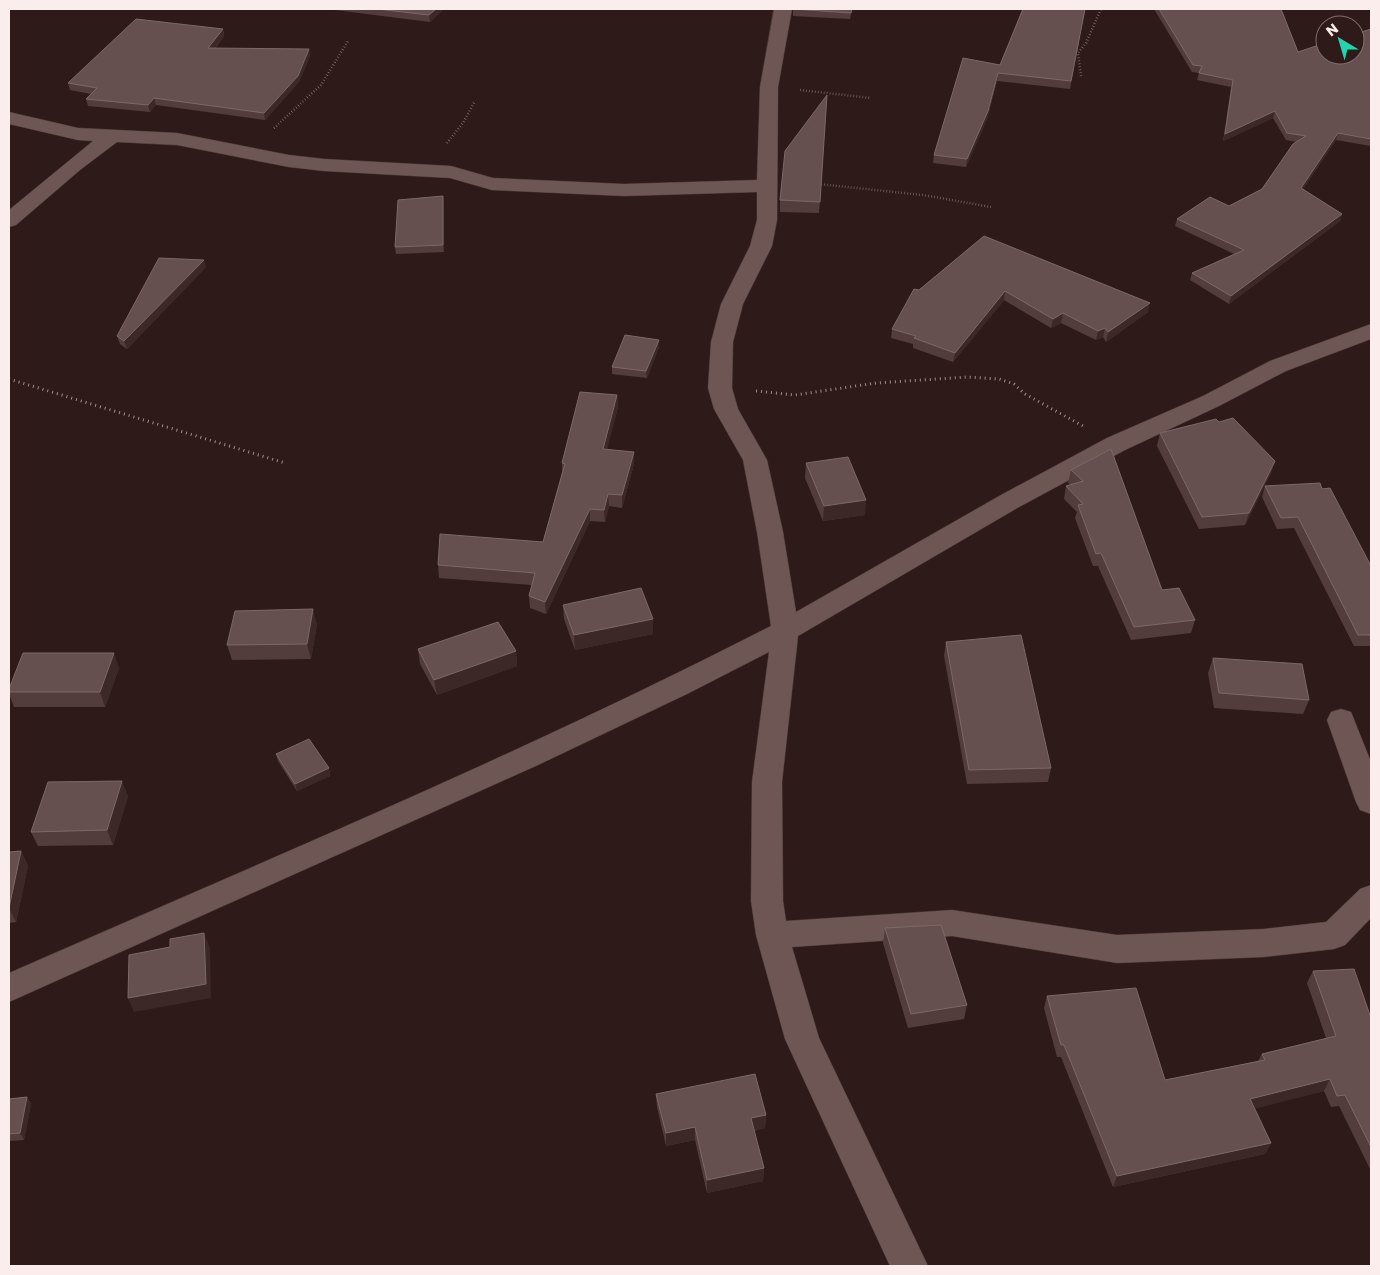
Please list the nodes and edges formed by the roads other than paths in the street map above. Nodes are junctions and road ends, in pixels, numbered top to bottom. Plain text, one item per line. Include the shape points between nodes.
1 (783, 9) edge
2 (9, 118) edge
3 (112, 136) junction
4 (768, 186) junction
5 (9, 221) edge
6 (1371, 331) edge
7 (785, 631) junction
8 (1341, 720) dead end
9 (1371, 802) edge
10 (1371, 898) edge
11 (772, 935) junction
12 (9, 988) edge
13 (909, 1266) edge

1 - 4 street via 769,87
2 - 3 street via 70,133
3 - 4 street via 177,139 324,165 451,172 492,184 517,186 624,190
3 - 5 street
4 - 7 street via 767,220 761,246 732,304 722,342 720,388 726,409 755,460
6 - 7 street via 1278,366 1116,444 1010,501
7 - 11 street via 767,782 767,901
7 - 12 street via 528,757
8 - 9 street
10 - 11 street via 1334,935 1264,943 1117,949 952,923
11 - 13 street via 802,1038

